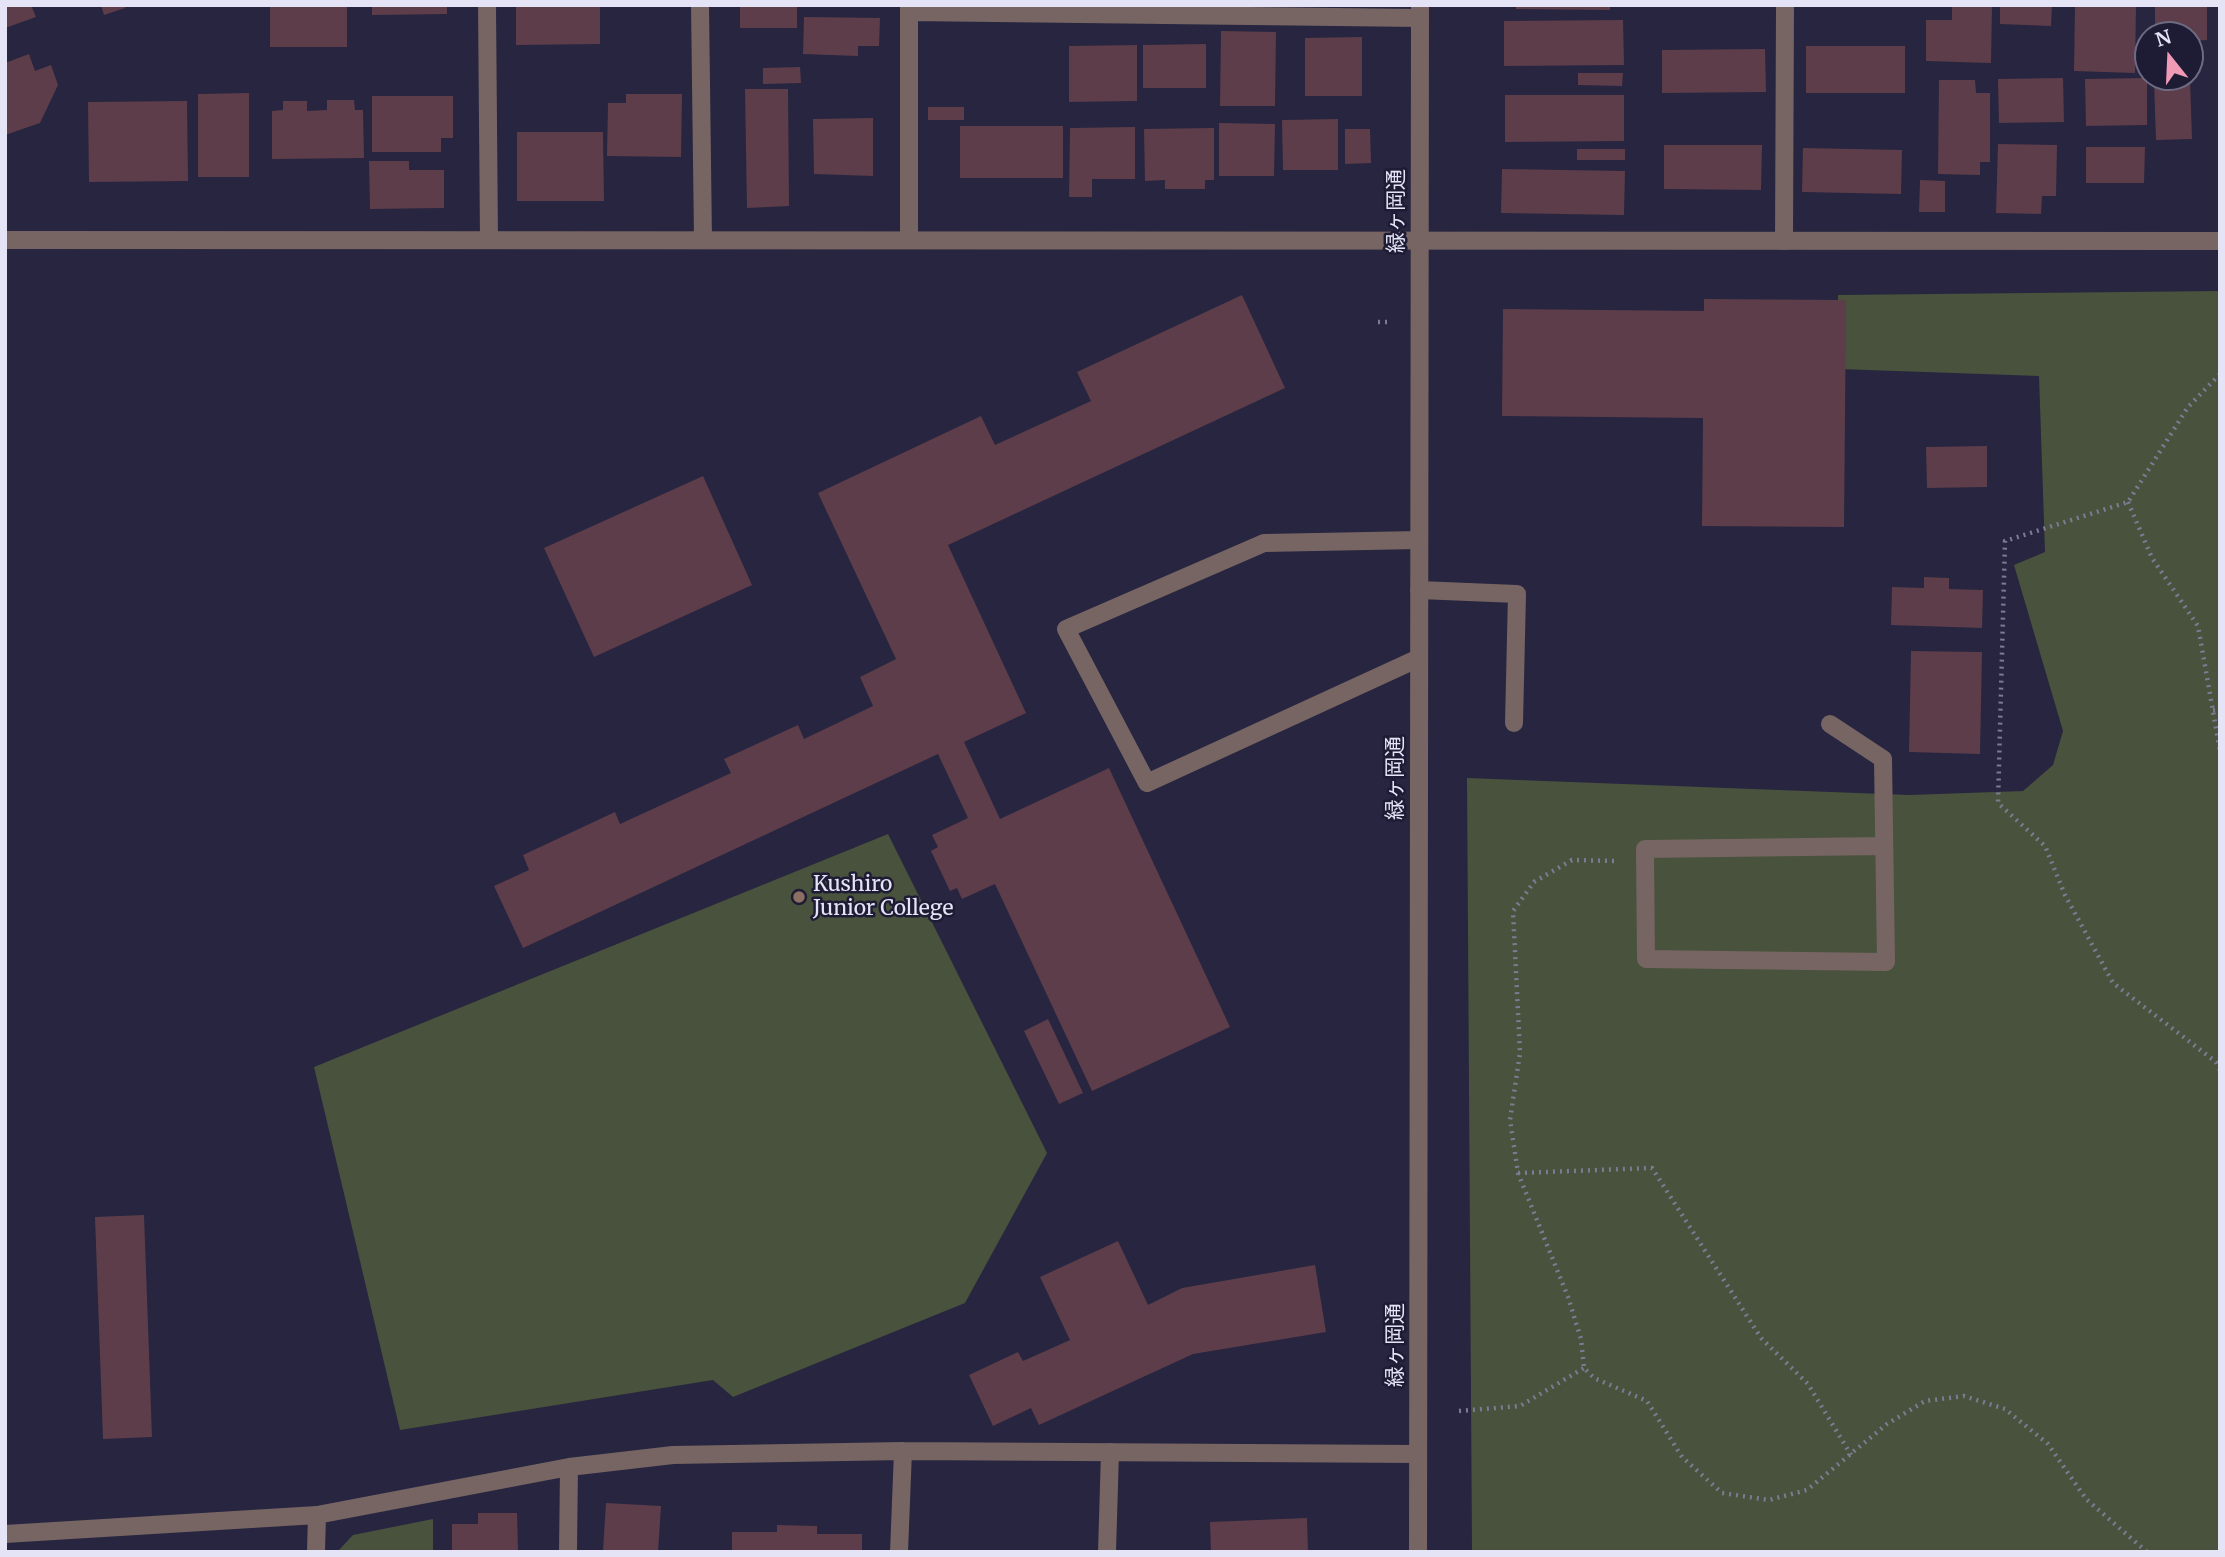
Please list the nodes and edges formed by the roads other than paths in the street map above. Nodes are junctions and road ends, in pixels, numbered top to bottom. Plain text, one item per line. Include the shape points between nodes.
1 (486, 5) edge
2 (700, 5) edge
3 (1785, 5) edge
4 (909, 9) edge
5 (1420, 11) edge
6 (5, 240) edge
7 (489, 240) junction
8 (703, 240) junction
9 (909, 240) junction
10 (1419, 241) junction
11 (1784, 241) junction
12 (2220, 241) edge
13 (1419, 540) junction
14 (1419, 590) junction
15 (1419, 658) junction
16 (1514, 723) dead end
17 (1830, 724) dead end
18 (1884, 846) junction
19 (904, 1451) junction
20 (1110, 1452) junction
21 (1418, 1454) junction
22 (569, 1467) junction
23 (317, 1515) junction
24 (5, 1534) edge
25 (316, 1552) edge
26 (568, 1552) edge
27 (899, 1552) edge
28 (1107, 1552) edge
29 (1418, 1552) edge

1 - 7 street
2 - 8 street
3 - 11 street
4 - 5 street
4 - 9 street
5 - 10 street, 緑ヶ岡通
6 - 7 street
7 - 8 street
8 - 9 street
9 - 10 street
10 - 11 street
10 - 13 street, 緑ヶ岡通
11 - 12 street
13 - 14 street, 緑ヶ岡通
13 - 15 street via 1264,543 1066,629 1147,783
14 - 15 street, 緑ヶ岡通
14 - 16 street via 1517,594
15 - 21 street, 緑ヶ岡通
17 - 18 street via 1883,759
18 - 18 street via 1645,849 1646,959 1886,962
19 - 20 street
19 - 22 street via 673,1455
19 - 27 street
20 - 21 street
20 - 28 street
21 - 29 street, 緑ヶ岡通
22 - 23 street
22 - 26 street
23 - 24 street
23 - 25 street

